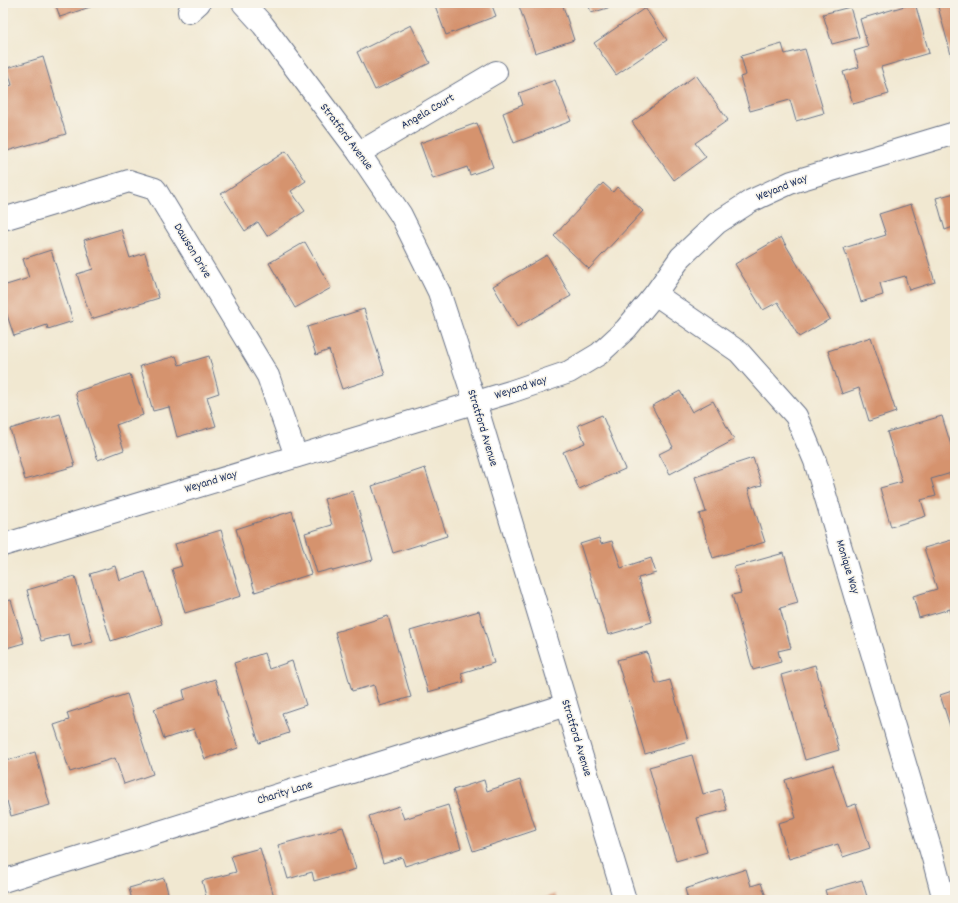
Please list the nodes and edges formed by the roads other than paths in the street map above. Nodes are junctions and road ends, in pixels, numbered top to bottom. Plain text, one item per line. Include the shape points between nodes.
1 (243, 3) edge
2 (496, 72) dead end
3 (955, 133) edge
4 (359, 153) junction
5 (3, 219) edge
6 (655, 294) junction
7 (475, 402) junction
8 (296, 456) junction
9 (3, 545) edge
10 (566, 705) junction
11 (3, 881) edge
12 (625, 900) edge
13 (944, 900) edge

1 - 4 street, Stratford Avenue
2 - 4 street, Angela Court
3 - 6 street, Weyand Way via 792,182 751,201 717,223 681,257
4 - 7 street, Stratford Avenue via 401,215 439,292
5 - 8 street, Dawson Drive via 129,181 155,189 268,376
6 - 7 street, Weyand Way via 626,329 593,358 569,372
6 - 13 street, Monique Way via 739,352 796,416 815,461
7 - 8 street, Weyand Way
7 - 10 street, Stratford Avenue
8 - 9 street, Weyand Way
10 - 11 street, Charity Lane
10 - 12 street, Stratford Avenue

